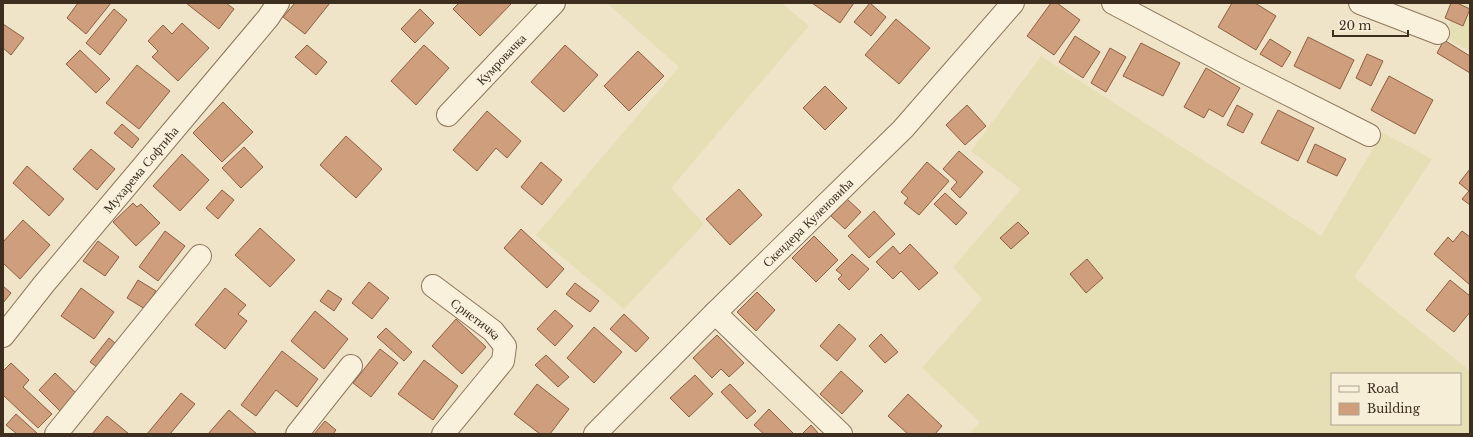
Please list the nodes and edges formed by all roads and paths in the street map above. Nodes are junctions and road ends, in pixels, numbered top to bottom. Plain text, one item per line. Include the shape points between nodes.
1 (278, 3) edge
2 (554, 3) edge
3 (1013, 3) edge
4 (1113, 3) edge
5 (1360, 3) edge
6 (1438, 33) dead end
7 (448, 115) dead end
8 (1369, 135) dead end
9 (200, 256) dead end
10 (433, 286) dead end
11 (715, 313) junction
12 (3, 336) edge
13 (351, 366) dead end
14 (56, 434) edge
15 (297, 434) edge
16 (443, 434) edge
17 (595, 434) edge
18 (841, 434) edge

1 - 12 street, Мухарема Софтића
2 - 7 street, Кумровачка
3 - 11 street, Скендера Куленовића via 903,129
4 - 8 street
5 - 6 street
9 - 14 street
10 - 16 street, Срнетичка via 493,331 505,346 503,361
11 - 17 street, Скендера Куленовића
11 - 18 street
13 - 15 street

